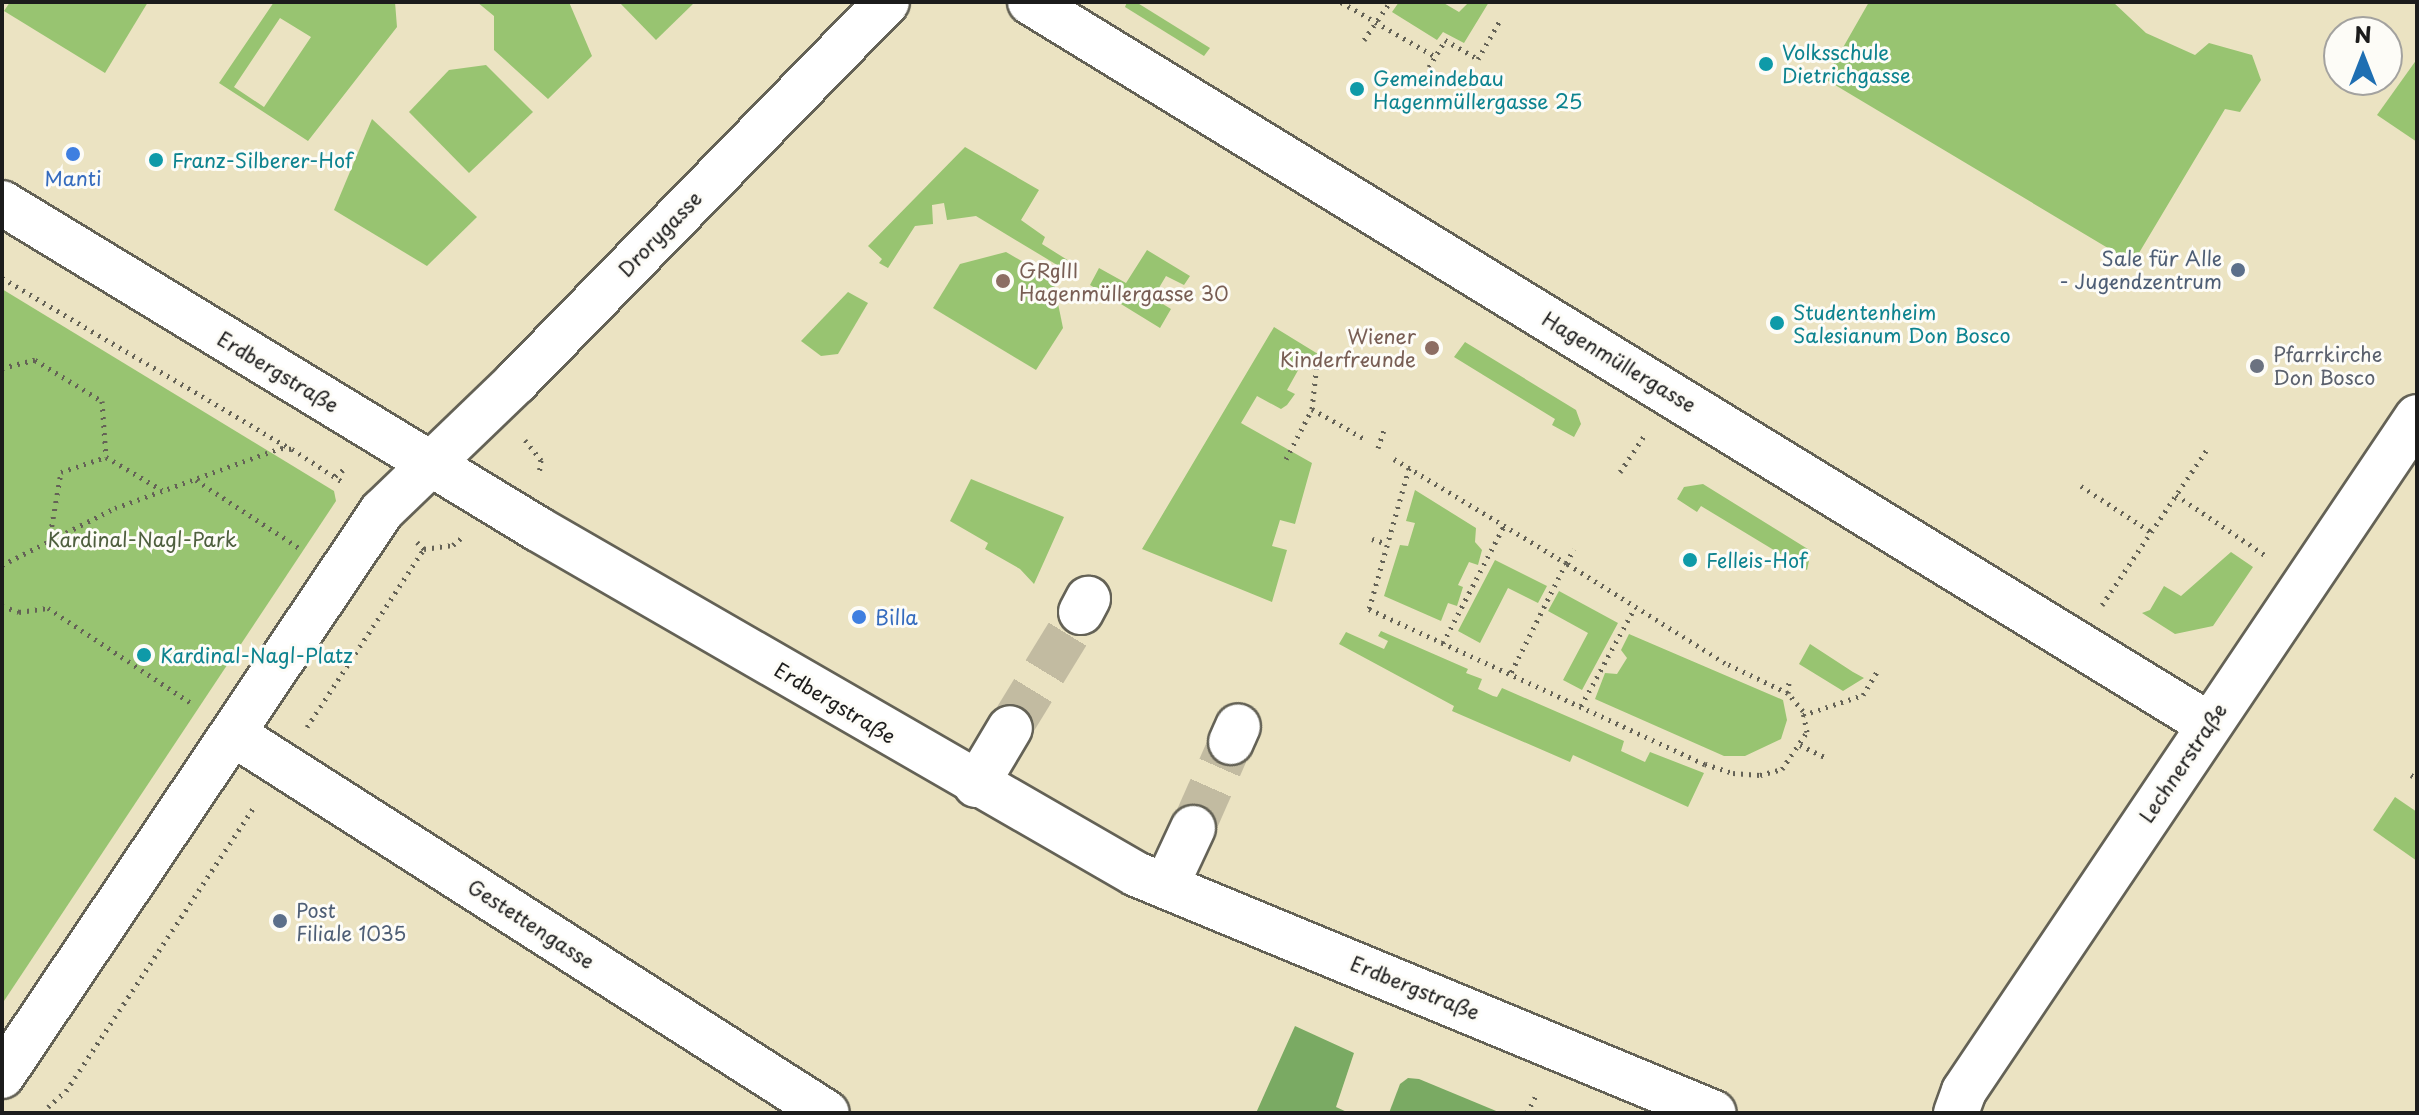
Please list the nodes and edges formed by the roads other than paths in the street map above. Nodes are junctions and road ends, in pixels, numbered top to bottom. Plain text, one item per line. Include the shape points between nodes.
1 (887, 2) edge
2 (1030, 2) edge
3 (2, 203) edge
4 (2417, 417) edge
5 (431, 463) junction
6 (220, 724) junction
7 (2208, 724) junction
8 (1010, 728) tunnel mouth
9 (976, 785) junction
10 (1193, 828) tunnel mouth
11 (1166, 886) junction
12 (2, 1076) edge
13 (827, 1113) edge
14 (1714, 1113) edge
15 (1956, 1113) edge

1 - 5 street, Drorygasse
2 - 7 street, Hagenmüllergasse
3 - 5 street, Erdbergstraße
4 - 7 street, Lechnerstraße
5 - 6 street via 382,511
5 - 9 street, Erdbergstraße
6 - 12 street
6 - 13 street, Gestettengasse
7 - 15 street, Lechnerstraße via 1964,1091
8 - 9 street
9 - 11 street, Erdbergstraße
10 - 11 street
11 - 14 street, Erdbergstraße

